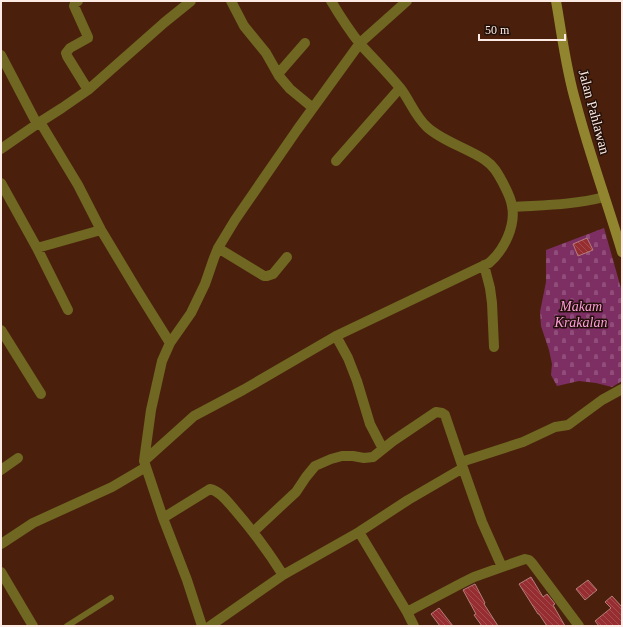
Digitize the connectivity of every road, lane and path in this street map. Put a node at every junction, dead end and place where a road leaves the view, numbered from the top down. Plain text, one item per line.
1 (78, 1) edge
2 (191, 1) edge
3 (231, 1) edge
4 (331, 1) edge
5 (407, 1) edge
6 (556, 1) edge
7 (305, 43) dead end
8 (360, 43) junction
9 (1, 55) edge
10 (278, 74) junction
11 (400, 88) junction
12 (88, 90) junction
13 (313, 108) junction
14 (39, 123) junction
15 (1, 149) edge
16 (336, 161) dead end
17 (1, 183) edge
18 (604, 197) junction
19 (513, 207) junction
20 (619, 227) edge
21 (101, 230) junction
22 (37, 248) junction
23 (218, 248) junction
24 (622, 252) edge
25 (287, 258) dead end
26 (484, 265) junction
27 (68, 310) dead end
28 (1, 330) edge
29 (336, 336) junction
30 (170, 343) junction
31 (494, 347) dead end
32 (622, 389) edge
33 (41, 394) dead end
34 (383, 449) junction
35 (18, 458) dead end
36 (145, 464) junction
37 (462, 465) junction
38 (1, 470) edge
39 (163, 518) junction
40 (253, 532) junction
41 (359, 532) junction
42 (1, 544) edge
43 (502, 567) junction
44 (1, 572) edge
45 (283, 575) junction
46 (111, 598) dead end
47 (408, 612) junction
48 (33, 626) edge
49 (67, 626) edge
50 (202, 626) edge
51 (210, 626) edge
52 (414, 626) edge
53 (579, 626) edge

1 - 12 street
2 - 12 street
3 - 10 street
4 - 8 street
5 - 8 street
6 - 18 main road, Jalan Pahlawan
7 - 10 street
8 - 11 street
8 - 13 street
9 - 14 street
10 - 13 street
11 - 16 street
11 - 19 street
12 - 14 street
13 - 23 street
14 - 15 street
14 - 21 street
17 - 22 street
18 - 19 street
18 - 20 main road, Jalan Pahlawan
19 - 26 street
20 - 24 main road, Jalan Pahlawan
21 - 22 street
21 - 30 street
22 - 27 street
23 - 25 street
23 - 30 street
26 - 29 street
26 - 31 street
28 - 33 street
29 - 34 street
29 - 36 street
30 - 36 street
32 - 37 street
34 - 37 street
34 - 40 street
35 - 38 street
36 - 39 street
36 - 42 street
37 - 41 street
37 - 43 street
39 - 40 street
39 - 50 street
40 - 45 street
41 - 45 street
41 - 47 street
43 - 47 street
43 - 53 street
44 - 48 street
45 - 51 street
46 - 49 lane
47 - 52 street

